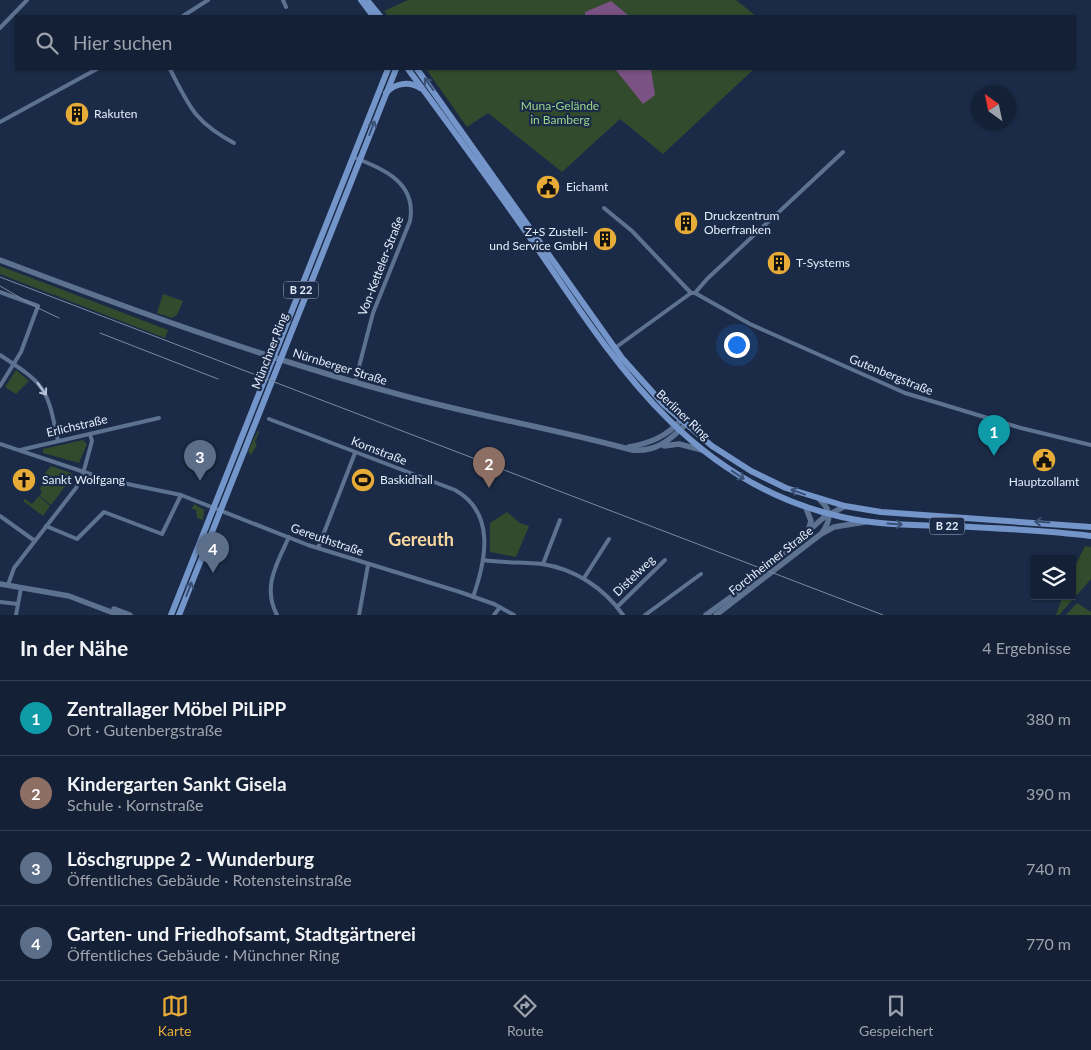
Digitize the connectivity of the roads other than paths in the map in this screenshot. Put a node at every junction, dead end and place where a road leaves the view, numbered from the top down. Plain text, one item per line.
1 (27, 0) edge
2 (208, 0) edge
3 (283, 0) edge
4 (361, 0) edge
5 (367, 0) edge
6 (286, 7) dead end
7 (185, 15) edge
8 (372, 15) edge
9 (379, 15) edge
10 (0, 28) edge
11 (95, 70) edge
12 (171, 70) edge
13 (386, 70) edge
14 (396, 70) edge
15 (409, 70) edge
16 (418, 70) edge
17 (424, 91) junction
18 (384, 96) junction
19 (0, 122) edge
20 (234, 143) dead end
21 (843, 152) dead end
22 (356, 158) junction
23 (604, 208) dead end
24 (0, 260) edge
25 (0, 292) edge
26 (693, 293) junction
27 (612, 351) junction
28 (0, 355) edge
29 (14, 364) junction
30 (355, 382) junction
31 (0, 386) edge
32 (159, 418) dead end
33 (269, 419) dead end
34 (683, 423) junction
35 (678, 428) junction
36 (90, 434) junction
37 (58, 441) junction
38 (0, 444) edge
39 (1091, 445) edge
40 (662, 446) junction
41 (625, 448) junction
42 (20, 450) junction
43 (705, 451) junction
44 (354, 453) junction
45 (83, 472) junction
46 (181, 495) junction
47 (820, 500) junction
48 (844, 506) junction
49 (217, 508) junction
50 (806, 508) junction
51 (829, 514) junction
52 (0, 516) edge
53 (560, 520) dead end
54 (869, 522) junction
55 (46, 526) junction
56 (1091, 527) edge
57 (807, 533) junction
58 (821, 534) junction
59 (1091, 536) edge
60 (289, 537) junction
61 (609, 539) dead end
62 (35, 541) junction
63 (318, 548) junction
64 (483, 560) junction
65 (665, 560) dead end
66 (368, 564) junction
67 (543, 564) junction
68 (701, 574) dead end
69 (584, 578) junction
70 (0, 584) edge
71 (8, 585) junction
72 (21, 587) junction
73 (474, 597) junction
74 (0, 602) edge
75 (18, 604) junction
76 (94, 604) junction
77 (500, 607) junction
78 (616, 607) junction
79 (16, 615) edge
80 (119, 615) edge
81 (130, 615) edge
82 (171, 615) edge
83 (179, 615) edge
84 (278, 615) edge
85 (359, 615) edge
86 (494, 615) edge
87 (514, 615) edge
88 (623, 615) edge
89 (645, 615) edge
90 (706, 615) edge
91 (716, 615) edge

1 - 10 street
2 - 7 street
3 - 6 street
4 - 8 main road
5 - 9 main road
11 - 19 street
12 - 20 street
13 - 22 main road, Münchner Ring / B 22
14 - 18 main road, Münchner Ring
15 - 17 main road, Berliner Ring
27 -> 16 main road, Berliner Ring / B 22
17 - 18 main road
17 - 27 main road, Berliner Ring / B 22
22 -> 18 main road, Münchner Ring / B 22
21 - 26 street
22 - 30 street, Von-Ketteler-Straße
22 - 49 main road, Münchner Ring / B 22
23 - 26 street, Gutenbergstraße
24 - 30 street, Nürnberger Straße
25 - 29 street
26 - 27 street
26 - 39 street, Gutenbergstraße
27 - 34 main road, Berliner Ring / B 22
27 - 35 main road, Berliner Ring / B 22
28 - 29 street
29 - 31 street
29 -> 37 street
30 - 41 street, Nürnberger Straße
32 - 36 street, Erlichstraße
33 - 44 street, Kornstraße
34 - 35 street
47 -> 34 main road, Berliner Ring / B 22
35 - 40 street
35 - 41 street, Nürnberger Straße
35 - 43 main road, Berliner Ring / B 22
36 - 37 street, Erlichstraße
36 - 45 street
37 - 42 street, Erlichstraße
38 - 42 street
40 - 41 street, Nürnberger Straße
40 - 43 street, Nürnberger Straße
42 - 45 street, Gereuthstraße
43 -> 50 main road, Berliner Ring / B 22
44 - 63 street
44 - 64 street, Kornstraße
45 - 46 street, Gereuthstraße
45 - 55 street
46 - 49 street, Gereuthstraße
46 - 55 street
47 - 48 main road, Berliner Ring / B 22
47 - 51 street
48 - 51 street, Forchheimer Straße
56 -> 48 main road, Berliner Ring / B 22
49 - 60 street, Gereuthstraße
49 - 82 main road, Münchner Ring / B 22
83 -> 49 main road, Münchner Ring / B 22
50 - 51 main road, Berliner Ring / B 22
50 - 57 street
51 - 54 main road, Berliner Ring / B 22
51 - 57 street, Forchheimer Straße
51 - 58 street
52 - 62 street
53 - 67 street
54 - 58 street, Forchheimer Straße
54 -> 59 main road, Berliner Ring / B 22
55 - 62 street
57 - 90 street, Forchheimer Straße
58 - 91 street, Forchheimer Straße
60 - 63 street, Gereuthstraße
60 - 84 street
61 - 69 street
62 - 71 street
63 - 66 street, Gereuthstraße
64 - 67 street, Distelweg
64 - 73 street, Kornstraße
65 - 78 street, Distelweg
66 - 73 street, Gereuthstraße
66 - 85 street
67 - 69 street, Distelweg
68 - 89 street
69 - 78 street, Distelweg
70 - 71 street
71 - 72 street
72 - 75 street
72 - 76 street
73 - 77 street, Gereuthstraße
74 - 75 street
75 - 79 street
76 - 80 street
76 - 81 street
77 - 86 street
77 - 87 street, Gereuthstraße
78 - 88 street, Distelweg

